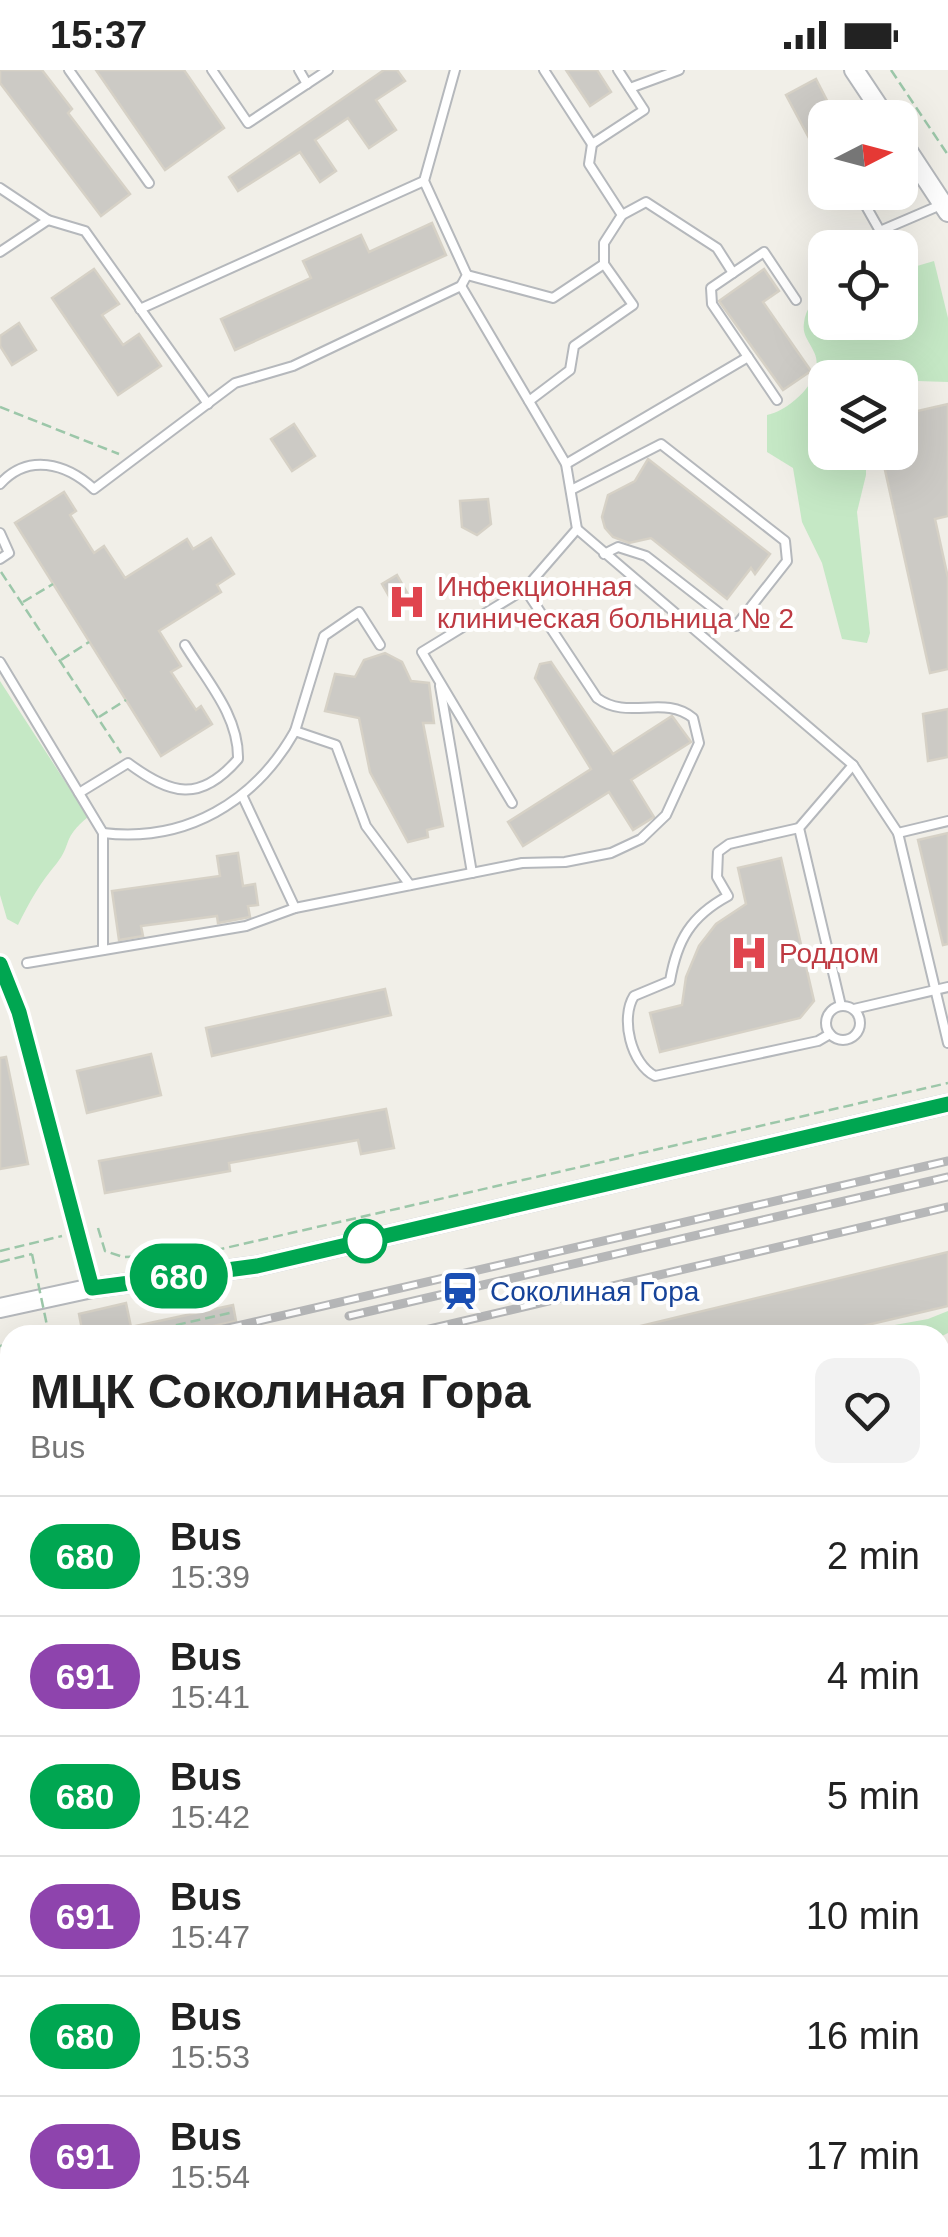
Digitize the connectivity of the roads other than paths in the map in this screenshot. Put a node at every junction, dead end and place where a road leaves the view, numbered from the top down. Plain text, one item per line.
1 (69, 70) edge
2 (212, 70) edge
3 (298, 70) edge
4 (328, 70) edge
5 (455, 70) edge
6 (544, 70) edge
7 (618, 70) edge
8 (680, 70) edge
9 (854, 70) edge
10 (308, 84) junction
11 (630, 88) junction
12 (874, 100) edge
13 (592, 144) junction
14 (918, 166) edge
15 (424, 181) junction
16 (148, 183) dead end
17 (0, 188) edge
18 (946, 208) edge
19 (868, 210) edge
20 (622, 216) junction
21 (48, 220) junction
22 (0, 252) edge
23 (604, 264) junction
24 (734, 273) junction
25 (467, 275) junction
26 (461, 286) junction
27 (796, 300) dead end
28 (140, 309) junction
29 (748, 357) junction
30 (777, 400) dead end
31 (529, 401) junction
32 (208, 404) junction
33 (566, 464) junction
34 (0, 484) edge
35 (573, 490) junction
36 (578, 529) junction
37 (0, 534) edge
38 (604, 554) junction
39 (0, 559) edge
40 (525, 589) junction
41 (185, 645) dead end
42 (380, 645) dead end
43 (0, 662) edge
44 (440, 682) junction
45 (295, 731) junction
46 (853, 766) junction
47 (79, 793) junction
48 (242, 795) junction
49 (512, 803) dead end
50 (948, 821) edge
51 (799, 828) junction
52 (104, 833) junction
53 (898, 833) junction
54 (472, 873) junction
55 (410, 885) junction
56 (294, 908) junction
57 (103, 950) junction
58 (27, 963) dead end
59 (1, 966) edge
60 (948, 987) edge
61 (935, 990) junction
62 (0, 991) edge
63 (841, 1006) junction
64 (854, 1009) junction
65 (830, 1034) junction
66 (948, 1043) edge
67 (948, 1104) edge
68 (92, 1288) junction
69 (0, 1308) edge

1 - 16 lane
2 - 10 lane
3 - 10 lane
4 - 10 lane
5 - 15 lane
6 - 13 lane
7 - 11 lane
8 - 11 lane
9 - 12 street
11 - 13 lane
13 - 20 lane
14 - 18 street
15 - 25 lane
15 - 28 lane
17 - 21 lane
18 - 19 lane
20 - 23 lane
20 - 24 lane
21 - 22 lane
21 - 28 lane
23 - 25 lane
23 - 31 lane
24 - 27 lane
24 - 29 lane
25 - 26 lane
26 - 31 lane
26 - 32 lane
28 - 32 lane
29 - 30 lane
29 - 33 lane
31 - 33 lane
32 - 34 lane
33 - 35 lane
35 - 36 lane
35 - 38 lane
36 - 38 lane
36 - 40 lane
37 - 39 lane
38 - 46 lane
40 - 44 lane
40 - 54 lane
41 - 47 lane
42 - 45 lane
43 - 47 lane
44 - 49 lane
44 - 54 lane
45 - 48 lane
45 - 55 lane
46 - 51 lane
46 - 53 lane
47 - 52 lane
48 - 52 lane
48 - 56 lane
50 - 53 lane
51 - 63 lane
51 - 65 lane
52 - 57 lane
53 - 61 lane
54 - 55 lane
55 - 56 lane
56 - 57 lane
57 - 58 lane
59 - 62 lane
59 - 68 street
60 - 61 lane
61 - 64 lane
61 - 66 lane
63 - 64 lane
63 - 65 lane
64 - 65 lane
67 - 68 street
68 - 69 street

